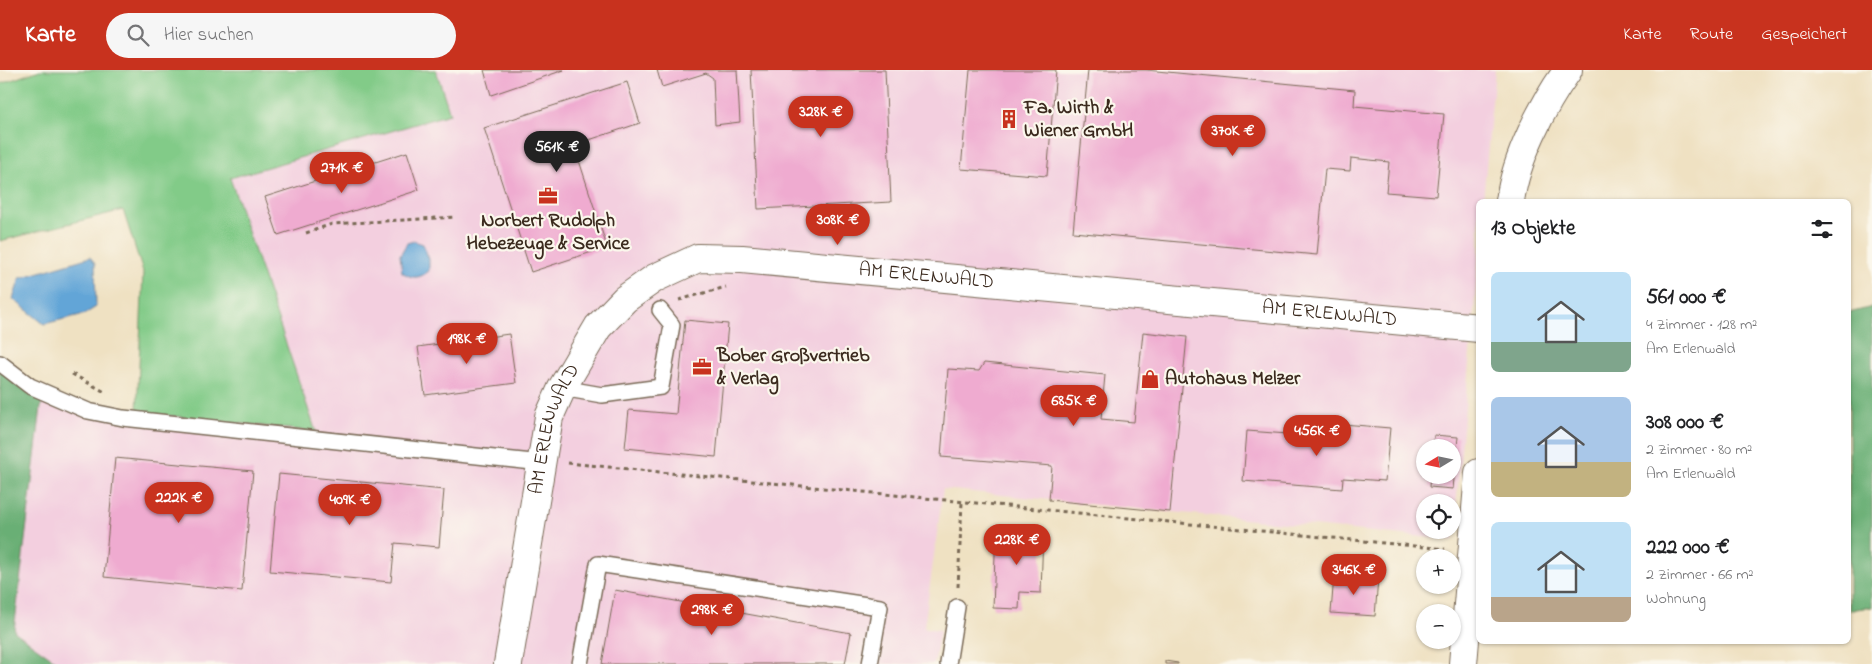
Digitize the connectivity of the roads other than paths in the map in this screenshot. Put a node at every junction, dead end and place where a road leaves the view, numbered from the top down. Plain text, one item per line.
1 (1568, 70) edge
2 (1510, 199) edge
3 (660, 310) road end
4 (1476, 328) edge
5 (0, 362) edge
6 (562, 388) junction
7 (554, 464) junction
8 (1476, 506) edge
9 (957, 607) road end
10 (508, 664) edge
11 (580, 664) edge
12 (870, 664) edge
13 (948, 664) edge
14 (1462, 664) edge

1 - 2 street
3 - 6 lane
4 - 6 street, AM ERLENWALD
5 - 7 lane
6 - 7 street, AM ERLENWALD
7 - 10 street, AM ERLENWALD
8 - 14 street
9 - 13 lane
11 - 12 lane

